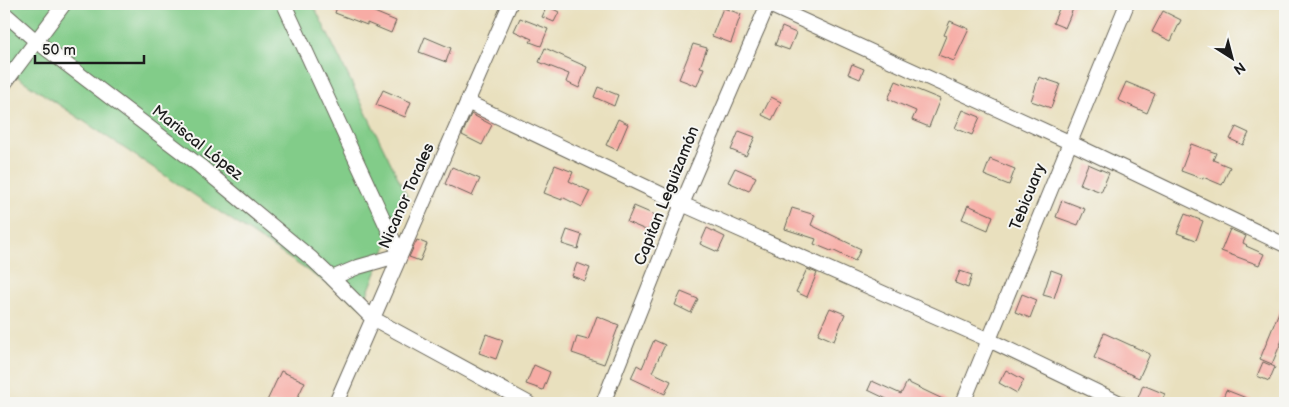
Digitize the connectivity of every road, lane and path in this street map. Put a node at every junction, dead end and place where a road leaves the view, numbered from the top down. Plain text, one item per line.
1 (64, 4) edge
2 (284, 4) edge
3 (510, 4) edge
4 (767, 4) edge
5 (1127, 4) edge
6 (4, 13) edge
7 (36, 42) junction
8 (4, 84) edge
9 (468, 102) junction
10 (1069, 142) junction
11 (682, 204) junction
12 (1285, 245) edge
13 (400, 255) junction
14 (332, 278) junction
15 (372, 318) junction
16 (989, 340) junction
17 (336, 403) edge
18 (528, 403) edge
19 (603, 403) edge
20 (963, 403) edge
21 (1120, 403) edge

1 - 7 street
2 - 13 street
3 - 9 street, Nicanor Torales
4 - 10 street
4 - 11 street, Capitan Leguizamón
5 - 10 street, Tebicuary
6 - 7 street, Mariscal López
7 - 8 street
7 - 14 street, Mariscal López
9 - 11 street
9 - 13 street, Nicanor Torales
10 - 12 street
10 - 16 street, Tebicuary
11 - 16 street
11 - 19 street, Capitan Leguizamón
13 - 14 street
13 - 15 street, Nicanor Torales
14 - 15 street, Mariscal López
15 - 17 street, Nicanor Torales
15 - 18 street, Mariscal López
16 - 20 street, Tebicuary
16 - 21 street

